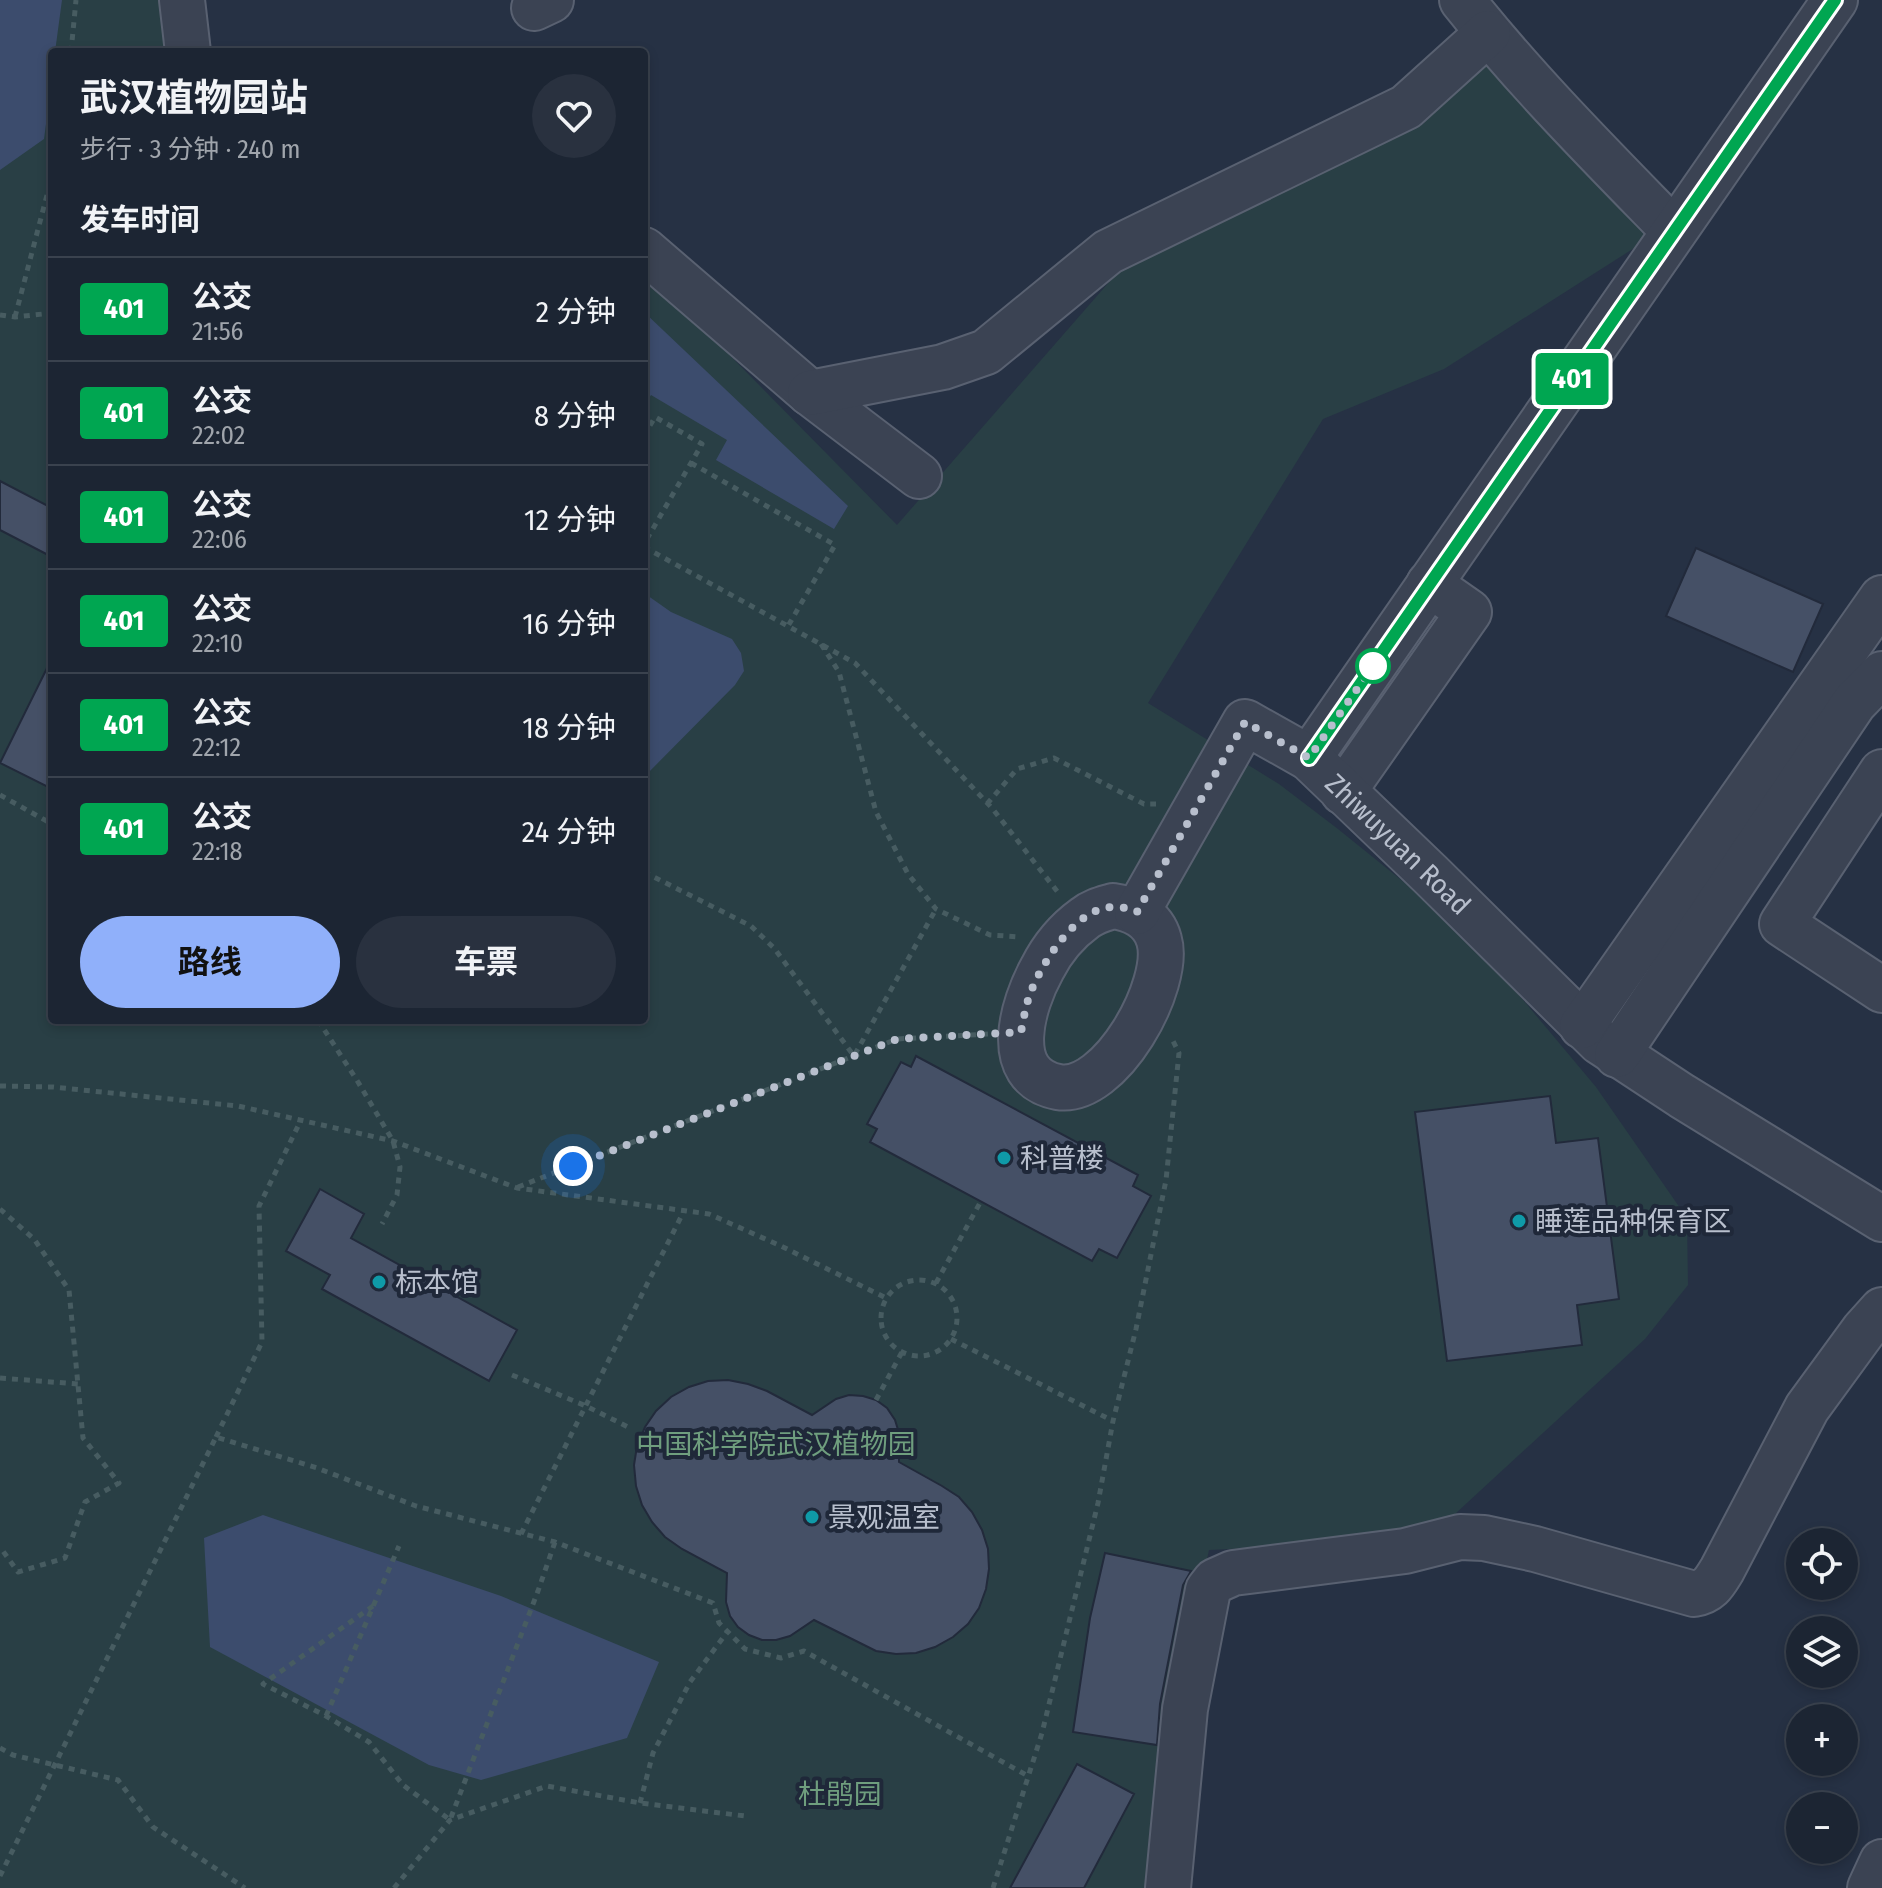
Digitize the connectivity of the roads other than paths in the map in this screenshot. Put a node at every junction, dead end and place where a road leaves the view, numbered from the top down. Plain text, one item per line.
1 (182, 0) edge
2 (1835, 0) edge
3 (1475, 16) edge
4 (188, 48) edge
5 (1674, 231) junction
6 (648, 253) edge
7 (810, 393) junction
8 (919, 476) dead end
9 (1429, 584) junction
10 (1882, 598) edge
11 (1882, 674) edge
12 (1309, 758) junction
13 (1882, 772) edge
14 (1343, 792) junction
15 (1137, 912) junction
16 (1882, 990) edge
17 (1582, 1026) junction
18 (1617, 1055) junction
19 (1882, 1219) edge
20 (1882, 1310) edge
21 (1882, 1862) edge
22 (1168, 1888) edge
23 (1870, 1888) edge

1 - 4 street
2 - 5 street, Zhiwuyuan Road
3 - 5 street
3 - 7 street
5 - 9 street, Zhiwuyuan Road
6 - 7 street
7 - 8 street
9 - 12 street, Zhiwuyuan Road
9 - 14 street
10 - 17 street
11 - 18 street
12 - 14 street, Zhiwuyuan Road
12 - 15 street
13 - 16 street
14 - 17 street, Zhiwuyuan Road
15 - 15 street
17 - 18 street, Zhiwuyuan Road
18 - 19 street, Zhiwuyuan Road
20 - 22 street
21 - 23 street

